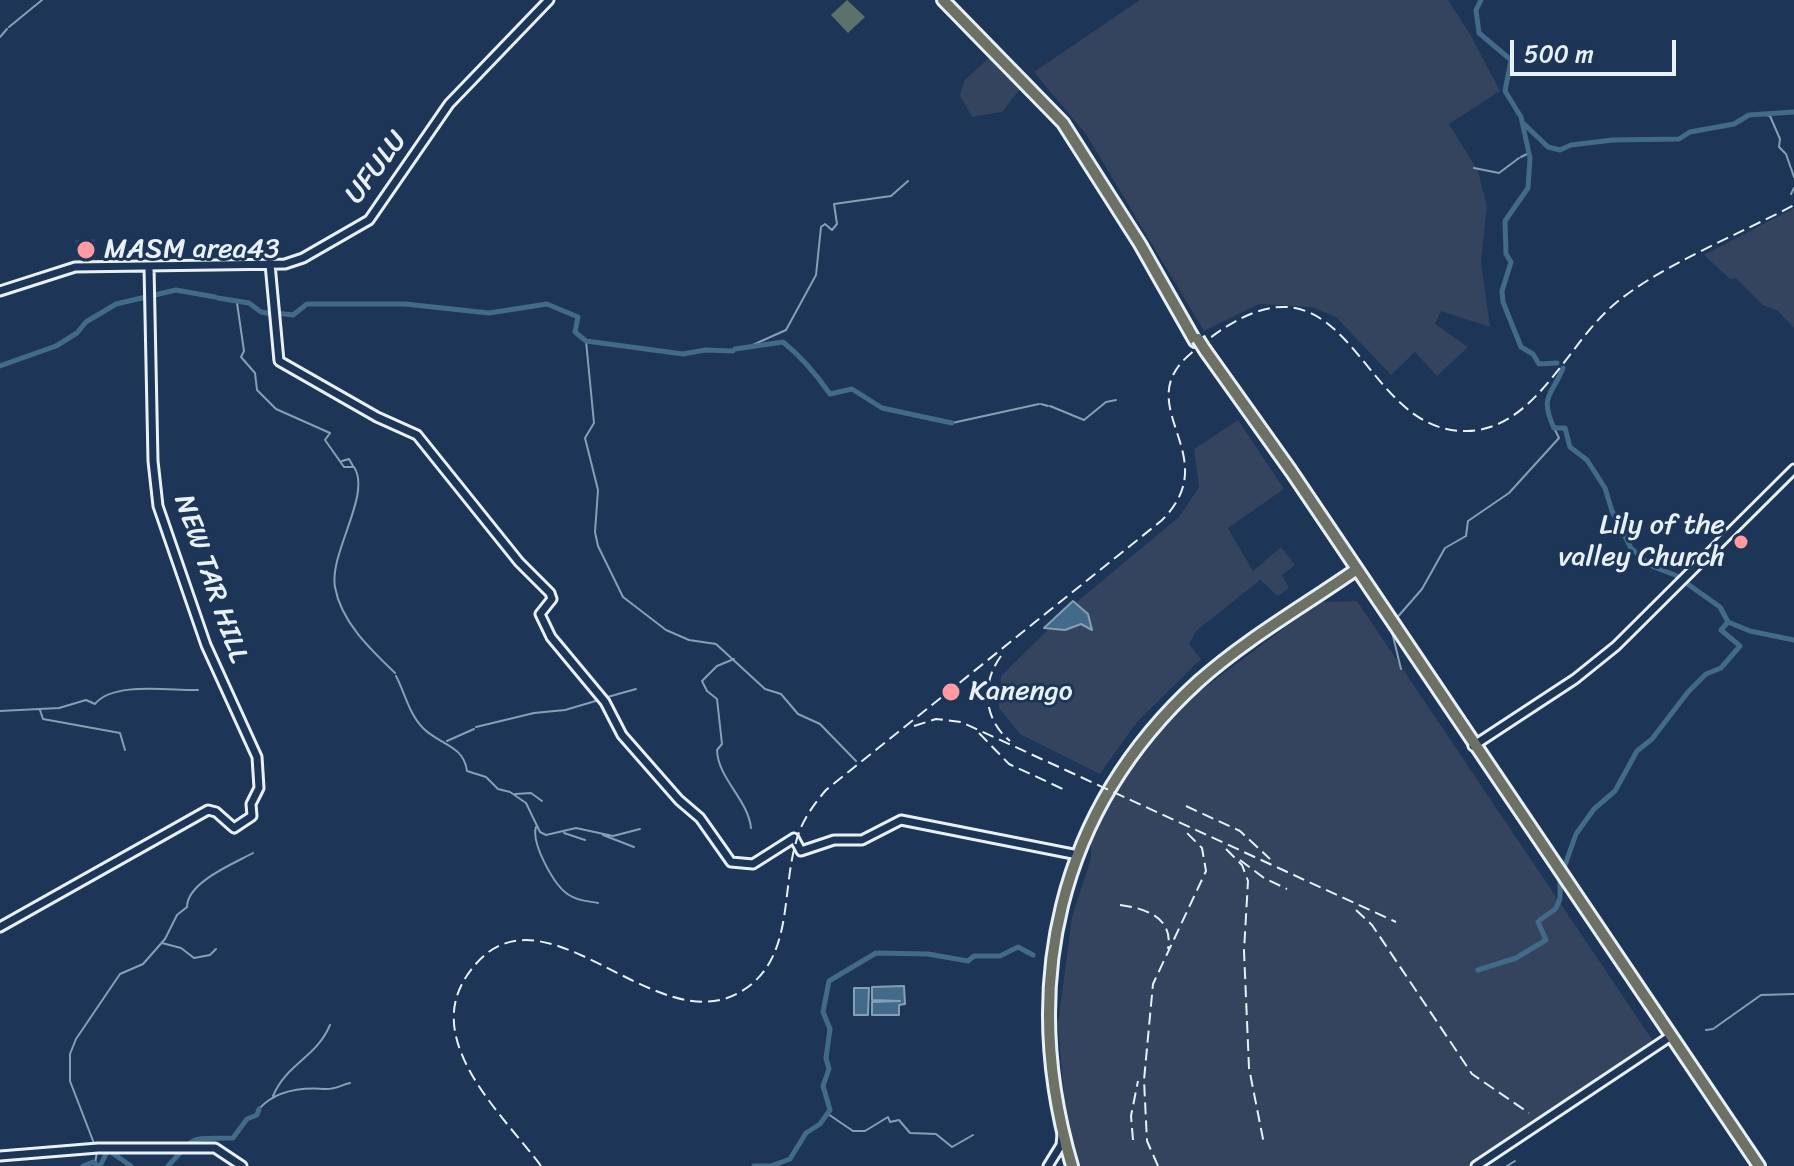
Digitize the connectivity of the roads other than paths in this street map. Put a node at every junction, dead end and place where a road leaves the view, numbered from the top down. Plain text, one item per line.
1 (549, 0) edge
2 (945, 0) edge
3 (270, 264) junction
4 (149, 267) junction
5 (0, 291) edge
6 (1794, 469) edge
7 (1355, 571) junction
8 (1474, 745) junction
9 (1078, 855) junction
10 (0, 927) edge
11 (1671, 1036) junction
12 (1062, 1134) junction
13 (1, 1159) edge
14 (242, 1166) edge
15 (1048, 1166) edge
16 (1072, 1166) edge
17 (1476, 1166) edge
18 (1759, 1166) edge

1 - 3 street, UFULU
2 - 7 highway, bridge
3 - 4 street, UFULU
3 - 9 street
4 - 5 street, UFULU
4 - 10 street, NEW TAR HILL
6 - 8 street
7 - 8 highway
7 - 9 highway
8 - 11 highway
9 - 12 highway
11 - 17 street
11 - 18 highway
12 - 15 street
12 - 16 highway
13 - 14 street

